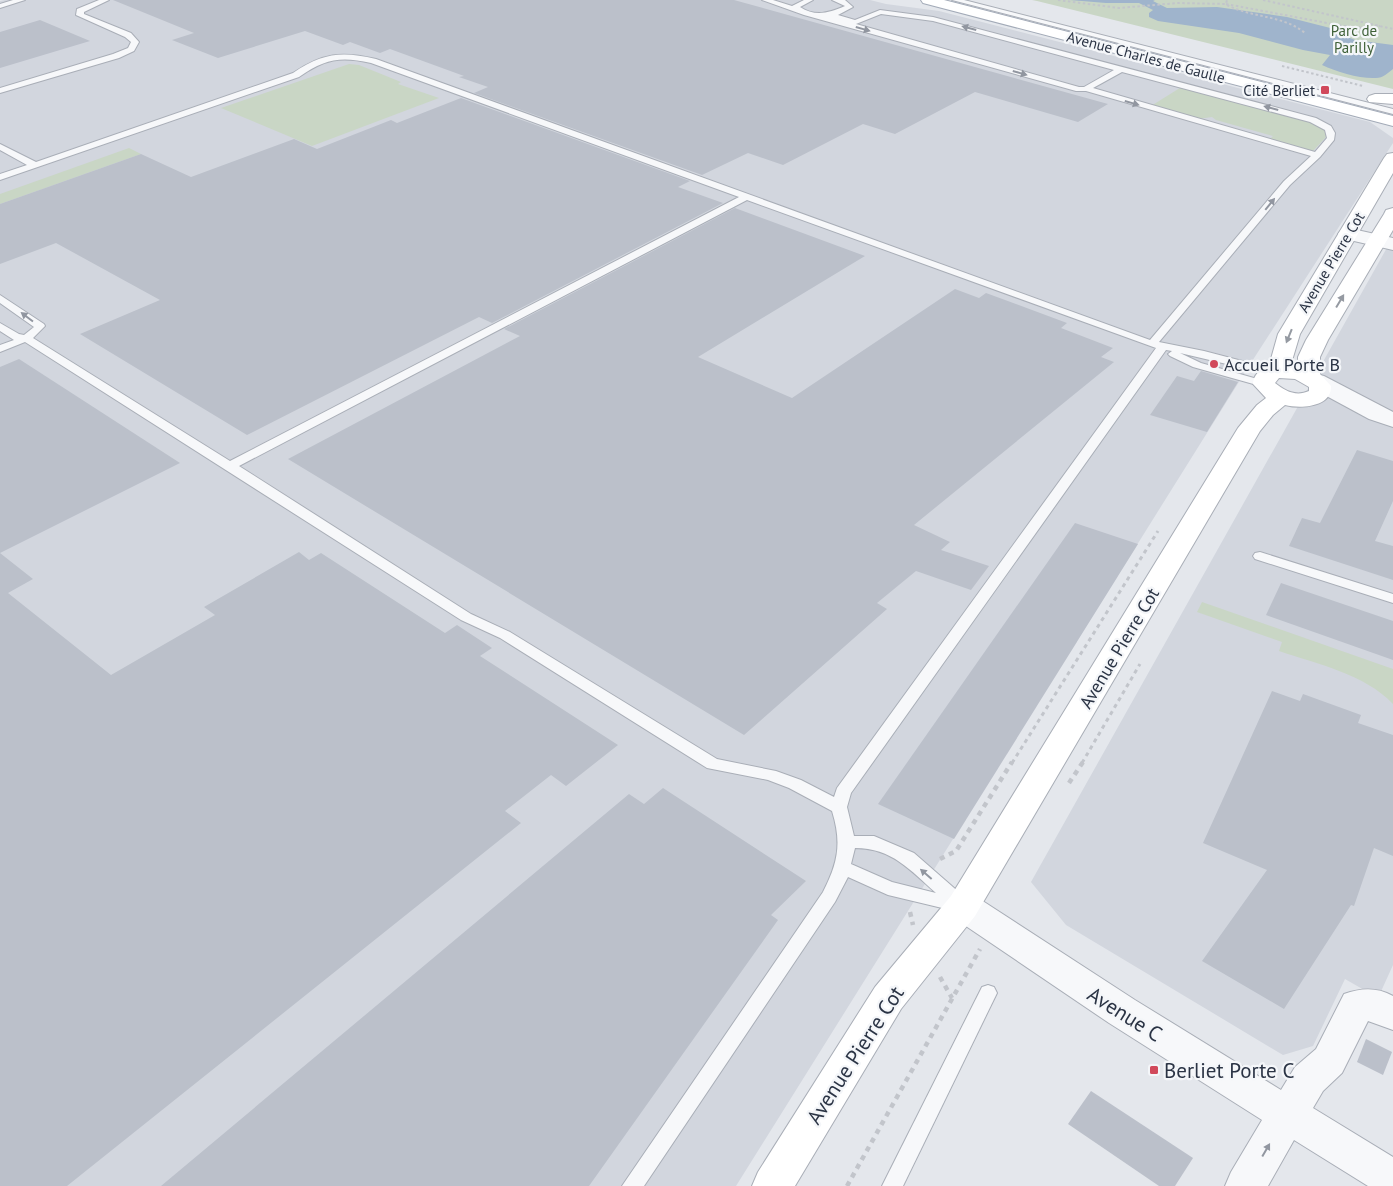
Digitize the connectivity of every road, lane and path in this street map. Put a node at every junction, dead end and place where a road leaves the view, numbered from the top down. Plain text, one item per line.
1 (21, 0) edge
2 (105, 0) edge
3 (766, 0) edge
4 (809, 0) edge
5 (836, 0) edge
6 (928, 0) edge
7 (956, 0) edge
8 (988, 0) edge
9 (1058, 0) edge
10 (1227, 0) edge
11 (1263, 0) edge
12 (847, 1) edge
13 (1226, 4) junction
14 (0, 6) edge
15 (797, 10) junction
16 (816, 15) junction
17 (830, 15) junction
18 (1380, 26) junction
19 (1393, 29) edge
20 (1305, 33) dead end
21 (1121, 69) junction
22 (1086, 89) junction
23 (0, 92) edge
24 (1375, 98) junction
25 (1393, 99) edge
26 (1393, 103) edge
27 (1393, 112) edge
28 (1393, 121) edge
29 (0, 147) edge
30 (1317, 154) junction
31 (1393, 158) edge
32 (35, 165) junction
33 (0, 177) edge
34 (746, 197) junction
35 (1393, 214) edge
36 (1348, 234) junction
37 (1385, 242) edge
38 (0, 298) edge
39 (0, 326) edge
40 (26, 338) junction
41 (1157, 346) junction
42 (0, 348) edge
43 (1290, 383) junction
44 (1385, 417) edge
45 (230, 466) junction
46 (1163, 524) dead end
47 (1260, 556) dead end
48 (1393, 599) edge
49 (839, 807) junction
50 (846, 842) junction
51 (956, 851) dead end
52 (842, 869) junction
53 (963, 906) junction
54 (988, 992) dead end
55 (1393, 1014) edge
56 (1286, 1114) junction
57 (1393, 1179) edge
58 (632, 1186) edge
59 (772, 1186) edge
60 (847, 1186) edge
61 (892, 1186) edge
62 (1245, 1186) edge

1 - 14 lane
2 - 23 lane
3 - 15 lane
4 - 15 lane
5 - 12 lane
6 - 28 street, Avenue Charles de Gaulle
7 - 27 lane
8 - 24 street, Avenue Charles de Gaulle
9 - 13 path
10 - 13 path
11 - 18 path
12 - 17 lane
13 - 18 path
13 - 20 path
15 - 16 lane
16 - 17 lane
16 -> 22 lane
21 -> 17 lane
18 - 19 path
21 - 22 lane
30 -> 21 lane
22 -> 30 lane
24 - 25 street
24 - 26 street, Avenue Charles de Gaulle
29 - 32 lane
41 -> 30 lane
31 - 36 street, Avenue Pierre Cot
32 - 33 lane
32 - 34 lane
34 - 41 lane
34 - 45 lane
35 - 37 street, Avenue Pierre Cot
36 - 37 street
36 -> 43 street, Avenue Pierre Cot
43 -> 37 street, Avenue Pierre Cot
40 -> 38 lane
39 - 40 lane
40 - 42 lane
40 - 45 lane
41 - 43 lane
41 - 49 lane
43 - 44 street
43 - 53 street, Avenue Pierre Cot
45 - 49 lane
46 - 51 path
47 - 48 lane
49 - 50 lane
50 - 52 lane
53 -> 50 lane
52 - 53 lane
52 - 58 lane
53 - 56 street, Avenue C
53 - 59 street, Avenue Pierre Cot
53 - 60 path
54 - 61 lane
55 - 56 street
56 - 57 street, Avenue C
62 -> 56 street

